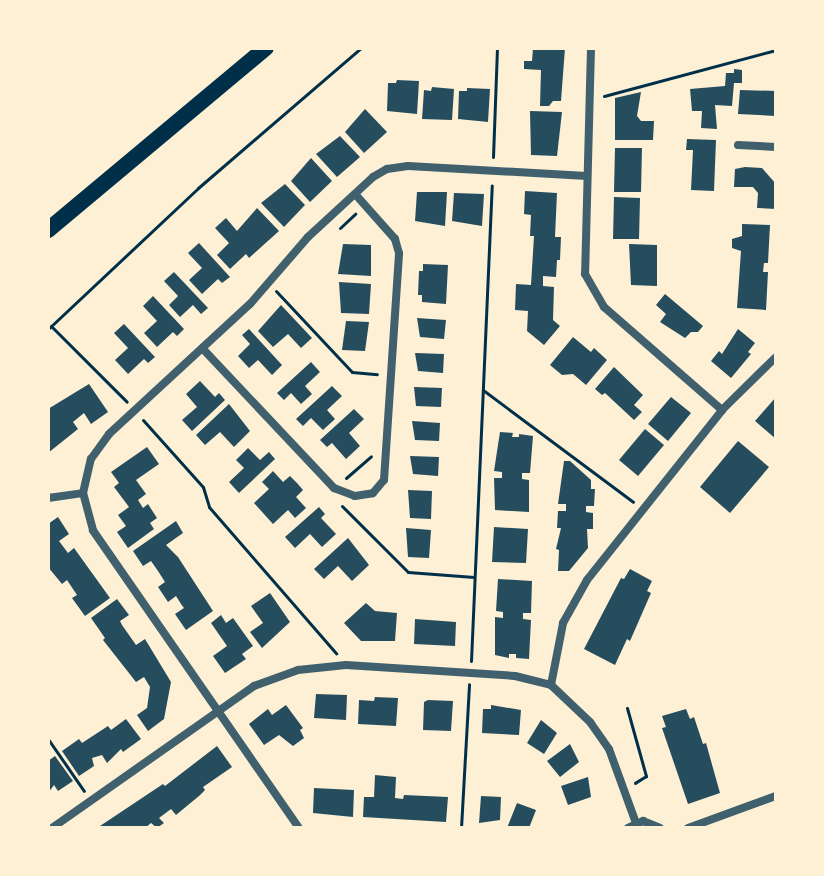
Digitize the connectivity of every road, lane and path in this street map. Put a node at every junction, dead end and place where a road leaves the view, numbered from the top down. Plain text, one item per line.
1 (266, 48) edge
2 (361, 48) edge
3 (497, 48) edge
4 (591, 48) edge
5 (776, 50) edge
6 (589, 100) junction
7 (738, 145) dead end
8 (776, 147) edge
9 (492, 170) junction
10 (587, 176) junction
11 (356, 195) junction
12 (48, 230) edge
13 (268, 283) junction
14 (50, 327) edge
15 (203, 349) junction
16 (776, 357) edge
17 (391, 375) junction
18 (483, 390) junction
19 (722, 410) junction
20 (135, 411) junction
21 (386, 443) junction
22 (334, 488) junction
23 (83, 493) junction
24 (48, 498) edge
25 (643, 509) junction
26 (474, 577) junction
27 (346, 665) junction
28 (470, 672) junction
29 (551, 685) junction
30 (627, 708) dead end
31 (216, 713) junction
32 (48, 739) edge
33 (627, 796) junction
34 (776, 796) edge
35 (91, 800) junction
36 (632, 825) edge
37 (52, 828) edge
38 (299, 828) edge
39 (461, 828) edge
40 (660, 828) edge
41 (688, 828) edge

1 - 12 highway
2 - 14 path
3 - 9 path
4 - 6 street
5 - 6 path
6 - 10 street
7 - 8 street
9 - 10 street
9 - 11 street
9 - 18 path
10 - 19 street
11 - 13 street
11 - 17 street
13 - 15 street
13 - 17 path
14 - 20 path
15 - 20 street
15 - 22 street
16 - 19 street
17 - 21 street
18 - 25 path
18 - 26 path
19 - 25 street
20 - 23 street
20 - 27 path
21 - 22 path
21 - 22 street
22 - 26 path
23 - 24 street
23 - 31 street
25 - 29 street
26 - 28 path
27 - 28 street
27 - 31 street
28 - 29 street
28 - 39 path
29 - 33 street
30 - 33 path
31 - 35 street
31 - 38 street
32 - 35 path
33 - 36 street
34 - 41 street
35 - 37 street
36 - 40 street

